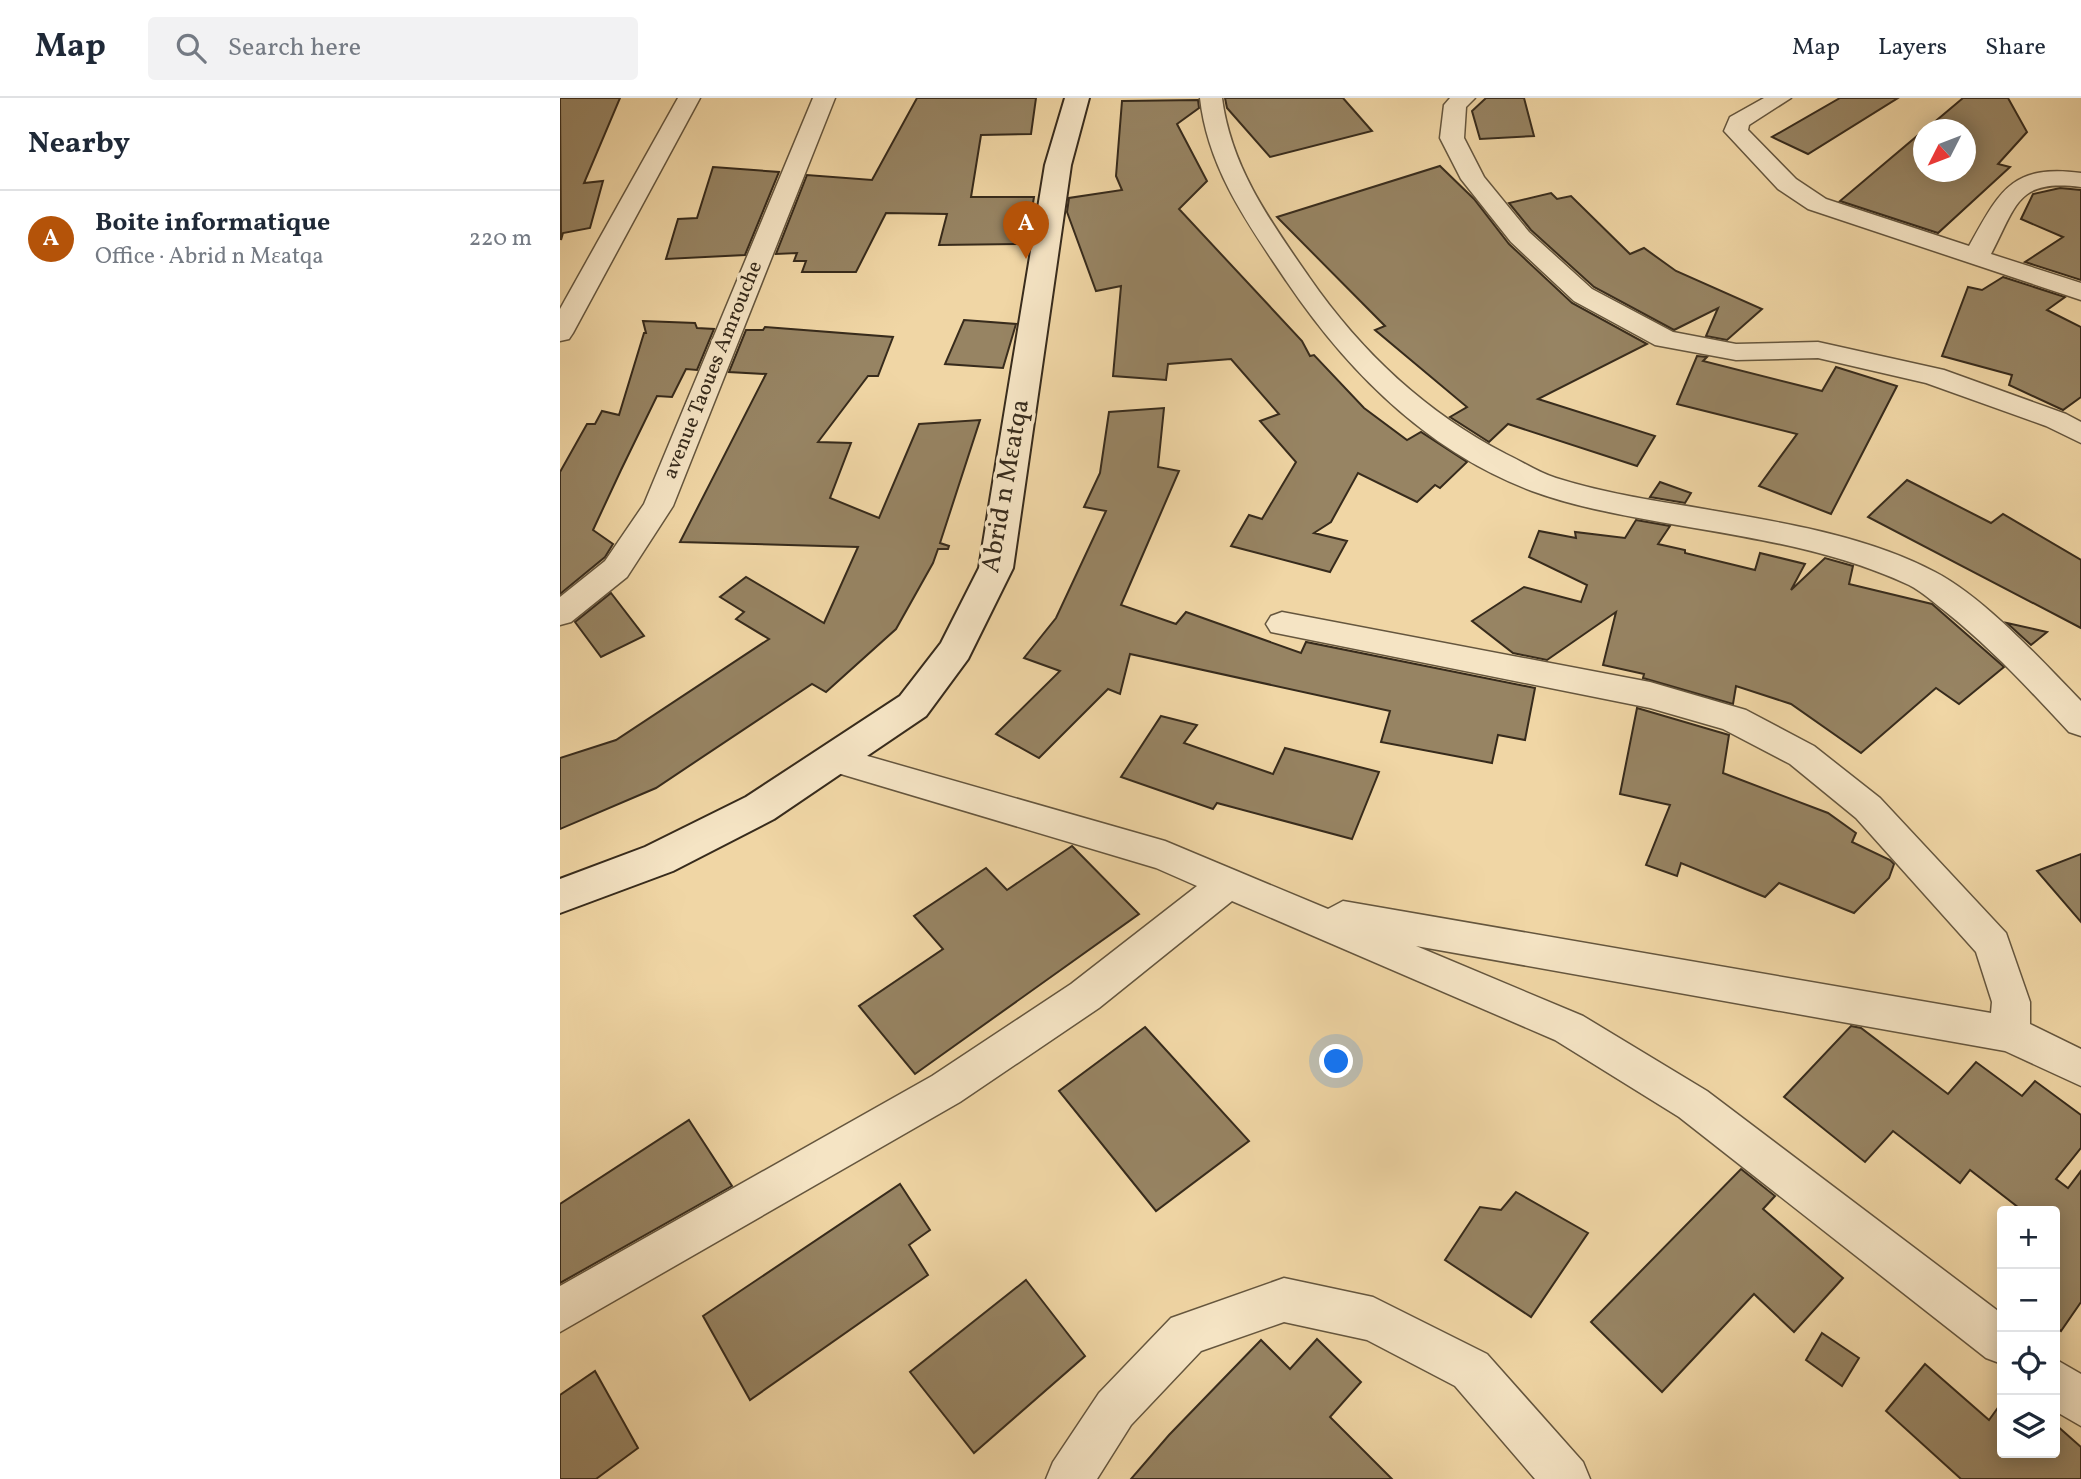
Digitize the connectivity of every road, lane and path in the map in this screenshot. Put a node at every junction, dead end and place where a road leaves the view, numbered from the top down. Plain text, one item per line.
1 (689, 98) edge
2 (824, 98) edge
3 (1211, 98) edge
4 (1464, 98) edge
5 (1780, 98) edge
6 (1076, 99) edge
7 (2081, 180) edge
8 (1977, 256) junction
9 (2081, 292) edge
10 (560, 333) edge
11 (2081, 434) edge
12 (560, 614) edge
13 (1282, 624) dead end
14 (2081, 723) edge
15 (836, 760) junction
16 (1228, 883) junction
17 (560, 896) edge
18 (1284, 907) junction
19 (2010, 1034) junction
20 (2081, 1068) edge
21 (560, 1310) edge
22 (1997, 1338) edge
23 (2060, 1386) edge
24 (2081, 1403) edge
25 (1070, 1479) edge
26 (1566, 1479) edge

1 - 10 street
2 - 12 street, avenue Taoues Amrouche
3 - 14 street
4 - 11 street
5 - 8 street
6 - 15 main road, Abrid n Mɛatqa
7 - 8 street
8 - 9 street
13 - 19 street
15 - 16 street
15 - 17 main road, Abrid n Mɛatqa
16 - 18 street
16 - 21 street
18 - 19 street
18 - 22 street
19 - 20 street
23 - 24 street
25 - 26 street

